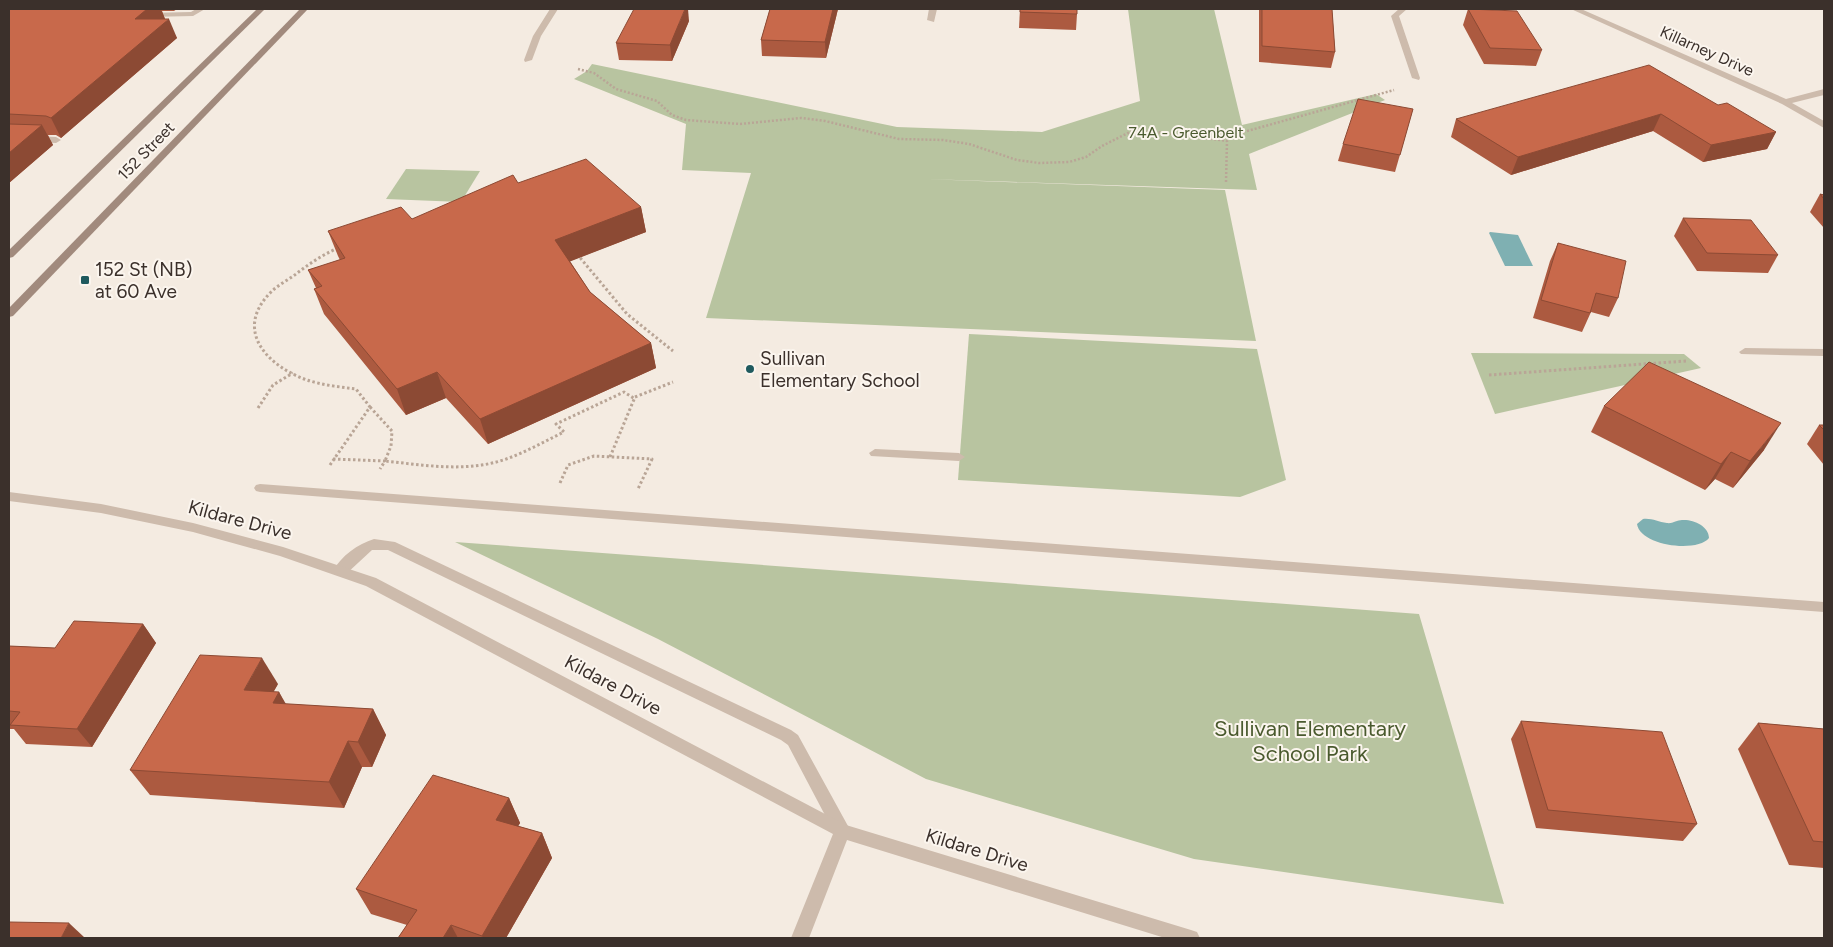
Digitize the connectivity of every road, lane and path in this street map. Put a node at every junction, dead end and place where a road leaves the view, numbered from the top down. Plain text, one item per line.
1 (202, 9) edge
2 (261, 9) edge
3 (304, 9) edge
4 (554, 9) edge
5 (933, 9) edge
6 (1403, 9) edge
7 (1575, 9) edge
8 (142, 14) edge
9 (931, 20) dead end
10 (528, 60) dead end
11 (578, 69) dead end
12 (1416, 78) dead end
13 (1394, 90) dead end
14 (1824, 92) edge
15 (1785, 102) junction
16 (1824, 124) edge
17 (9, 138) edge
18 (56, 140) dead end
19 (1227, 141) junction
20 (1226, 182) dead end
21 (342, 246) edge
22 (572, 248) edge
23 (9, 255) edge
24 (9, 314) edge
25 (672, 352) dead end
26 (1745, 352) dead end
27 (1824, 353) edge
28 (1686, 361) dead end
29 (293, 373) junction
30 (1489, 375) dead end
31 (673, 382) dead end
32 (634, 399) junction
33 (370, 407) junction
34 (258, 408) dead end
35 (875, 453) dead end
36 (610, 457) junction
37 (960, 457) dead end
38 (333, 459) junction
39 (385, 461) junction
40 (328, 467) dead end
41 (377, 474) dead end
42 (260, 488) dead end
43 (558, 488) dead end
44 (635, 495) dead end
45 (9, 496) edge
46 (340, 571) junction
47 (1824, 607) edge
48 (842, 830) junction
49 (800, 938) edge
50 (1191, 938) edge

1 - 8 street
2 - 23 main road, 152 Street
3 - 24 main road, 152 Street
4 - 10 street
5 - 9 street
6 - 12 street
7 - 15 street, Killarney Drive
11 - 19 path
13 - 19 path
14 - 15 street
15 - 16 street, Killarney Drive
17 - 18 street
19 - 20 path
21 - 29 path
22 - 25 path
26 - 27 street
28 - 30 path
29 - 33 path
29 - 34 path
31 - 32 path
32 - 36 path
32 - 39 path
33 - 38 path
33 - 39 path
35 - 37 street
36 - 43 path
36 - 44 path
38 - 39 path
38 - 40 path
39 - 41 path
42 - 47 street
45 - 46 street, Kildare Drive
46 - 48 street, Kildare Drive
46 - 48 street
48 - 49 street
48 - 50 street, Kildare Drive

